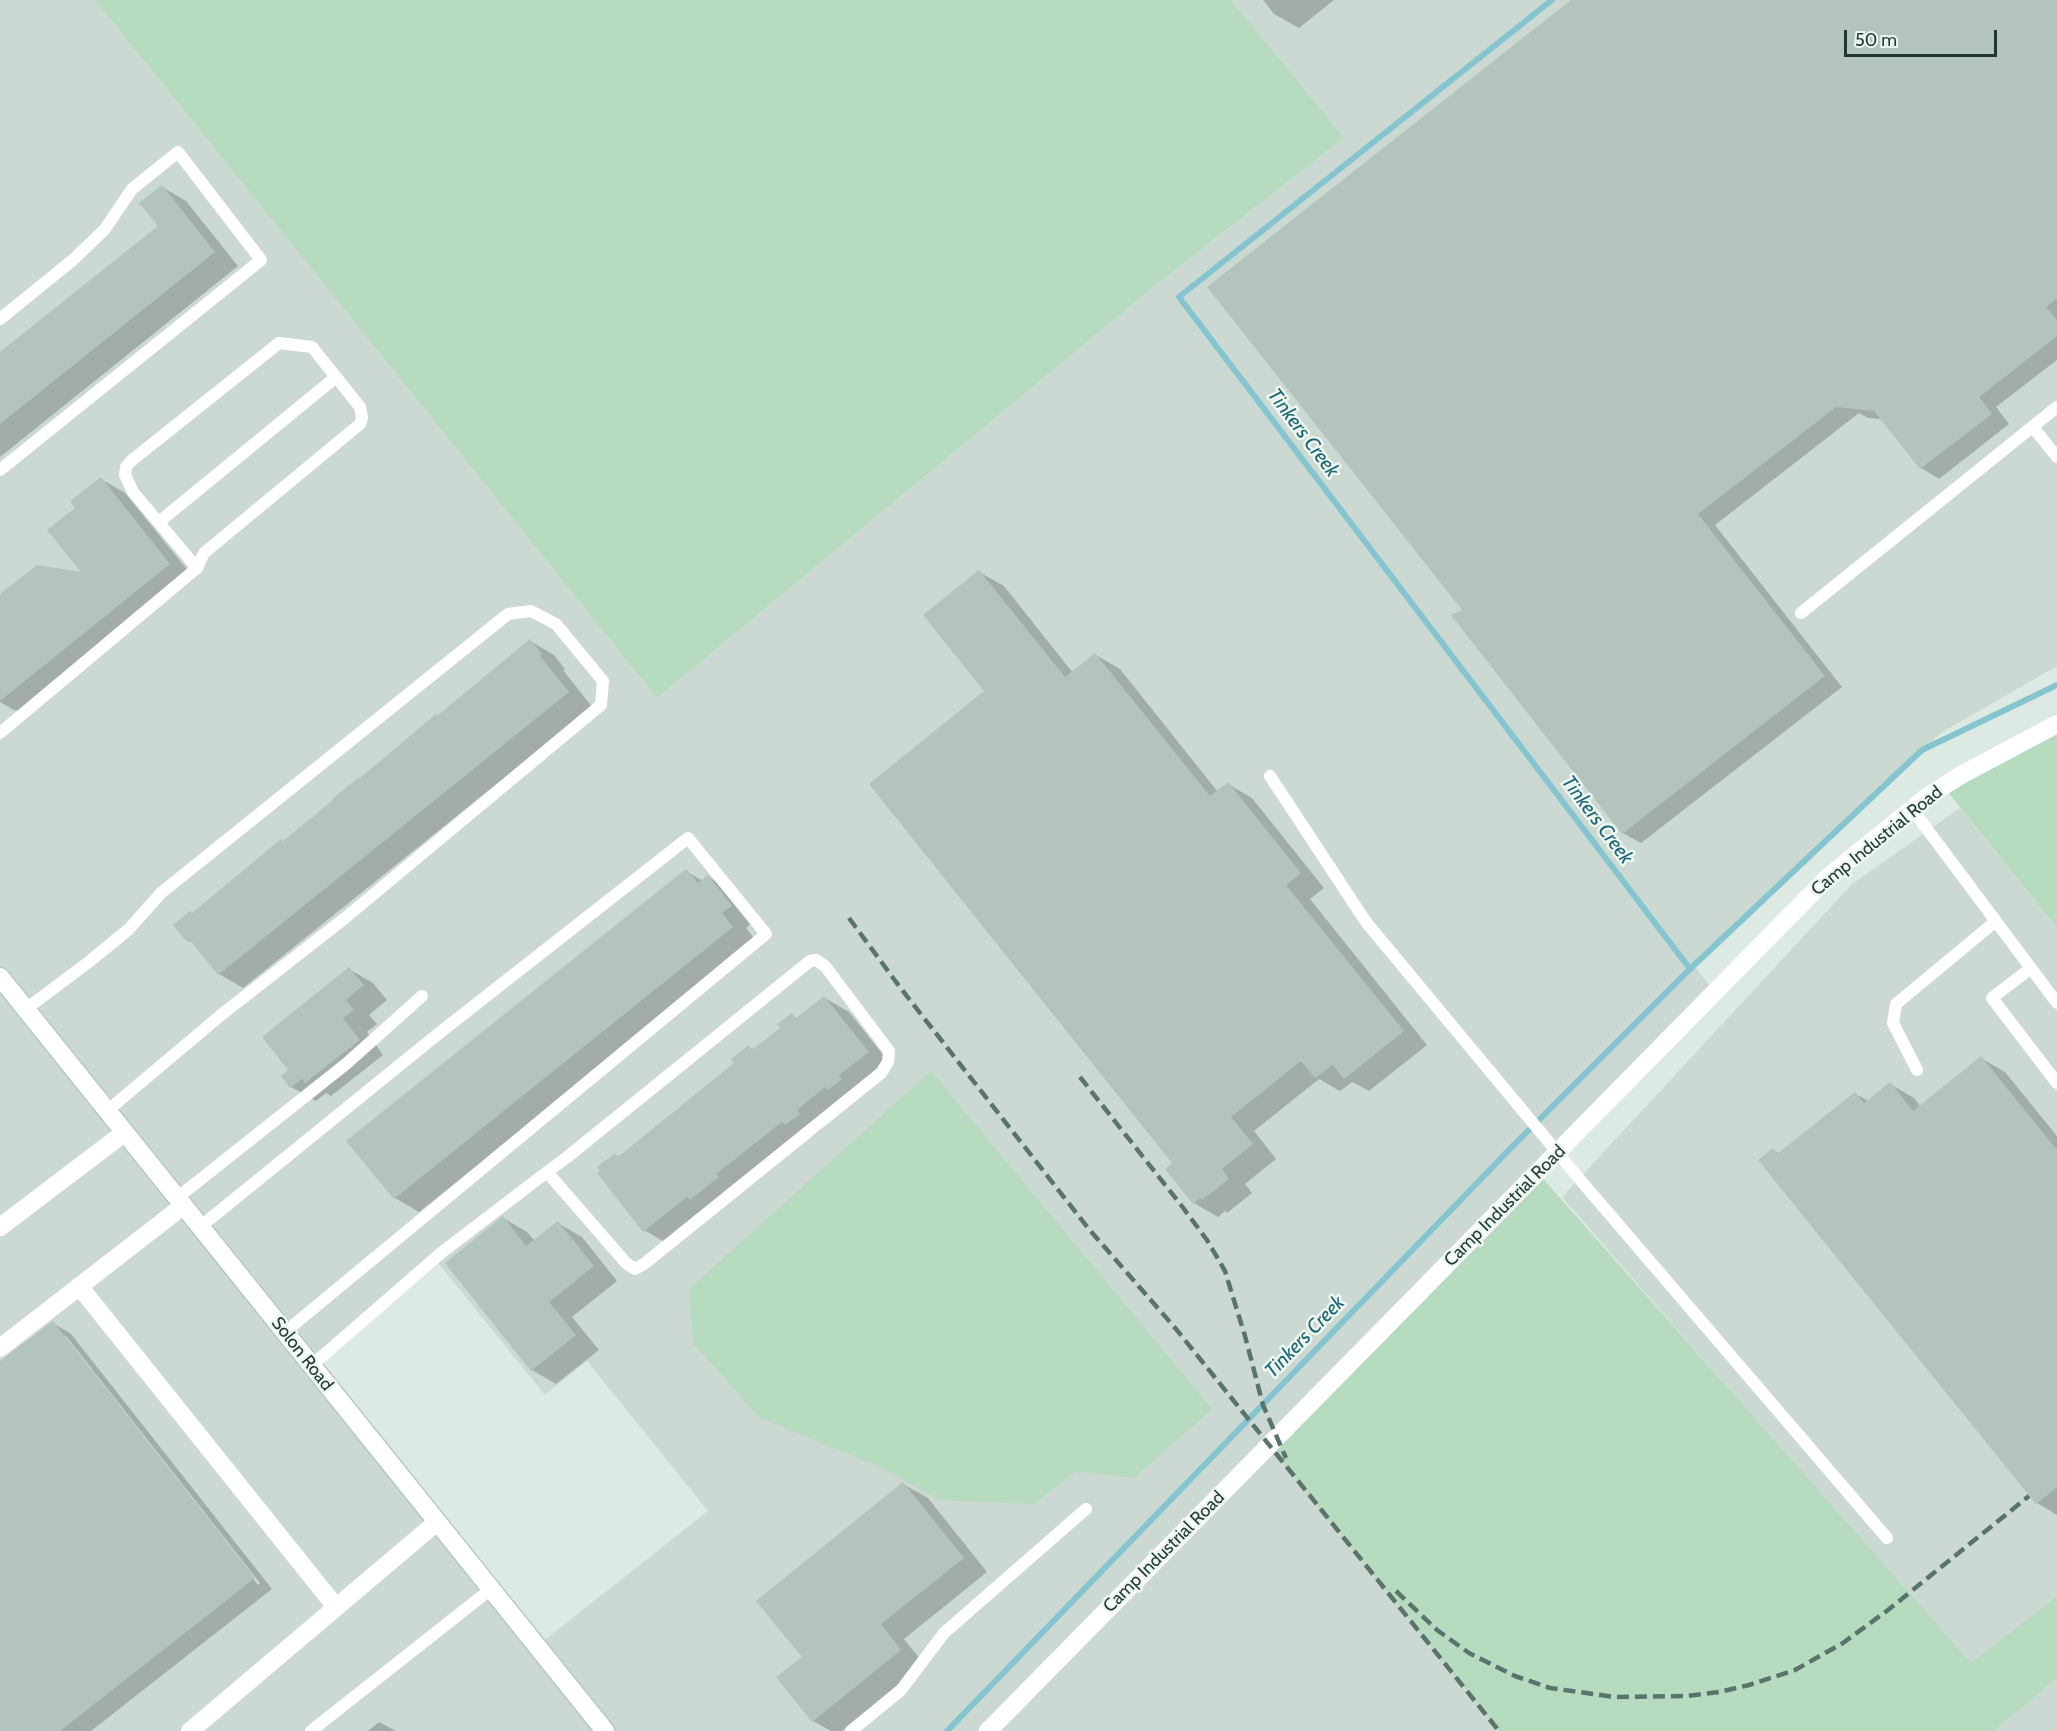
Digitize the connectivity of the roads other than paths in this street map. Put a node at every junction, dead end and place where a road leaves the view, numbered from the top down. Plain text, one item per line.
1 (0, 319) edge
2 (336, 377) junction
3 (2057, 407) edge
4 (2033, 427) junction
5 (2057, 457) edge
6 (0, 470) edge
7 (159, 522) junction
8 (197, 568) junction
9 (1801, 613) dead end
10 (2057, 723) edge
11 (0, 733) edge
12 (1270, 776) dead end
13 (1912, 809) junction
14 (1996, 921) junction
15 (2031, 968) junction
16 (0, 977) edge
17 (422, 996) dead end
18 (2057, 1003) edge
19 (26, 1009) junction
20 (1917, 1070) dead end
21 (2057, 1083) edge
22 (107, 1111) junction
23 (124, 1133) junction
24 (1558, 1153) junction
25 (547, 1172) junction
26 (180, 1202) junction
27 (0, 1227) edge
28 (200, 1227) junction
29 (79, 1286) junction
30 (285, 1332) junction
31 (0, 1348) edge
32 (311, 1366) junction
33 (1086, 1509) dead end
34 (437, 1522) junction
35 (1887, 1538) dead end
36 (491, 1589) junction
37 (336, 1607) junction
38 (190, 1731) edge
39 (311, 1731) edge
40 (605, 1731) edge
41 (851, 1731) edge
42 (988, 1731) edge

1 - 6 lane
2 - 7 lane
2 - 7 lane
2 - 8 lane
3 - 4 lane
4 - 5 lane
4 - 9 lane
7 - 8 lane
8 - 11 lane
10 - 13 street, Camp Industrial Road
12 - 24 lane
13 - 14 lane
13 - 24 street, Camp Industrial Road
14 - 15 lane
14 - 20 lane
15 - 18 lane
15 - 21 lane
16 - 19 street, Solon Road
17 - 26 lane
19 - 22 street, Solon Road
19 - 22 lane
22 - 23 street, Solon Road
23 - 26 street, Solon Road
23 - 27 street
24 - 35 lane
24 - 42 street, Camp Industrial Road
25 - 25 lane
25 - 32 lane
26 - 28 street, Solon Road
26 - 29 street
28 - 30 street, Solon Road
28 - 30 lane
29 - 31 street
29 - 37 street
30 - 32 street, Solon Road
32 - 34 street, Solon Road
33 - 41 lane
34 - 36 street, Solon Road
34 - 37 street
36 - 39 lane
36 - 40 street, Solon Road
37 - 38 street

